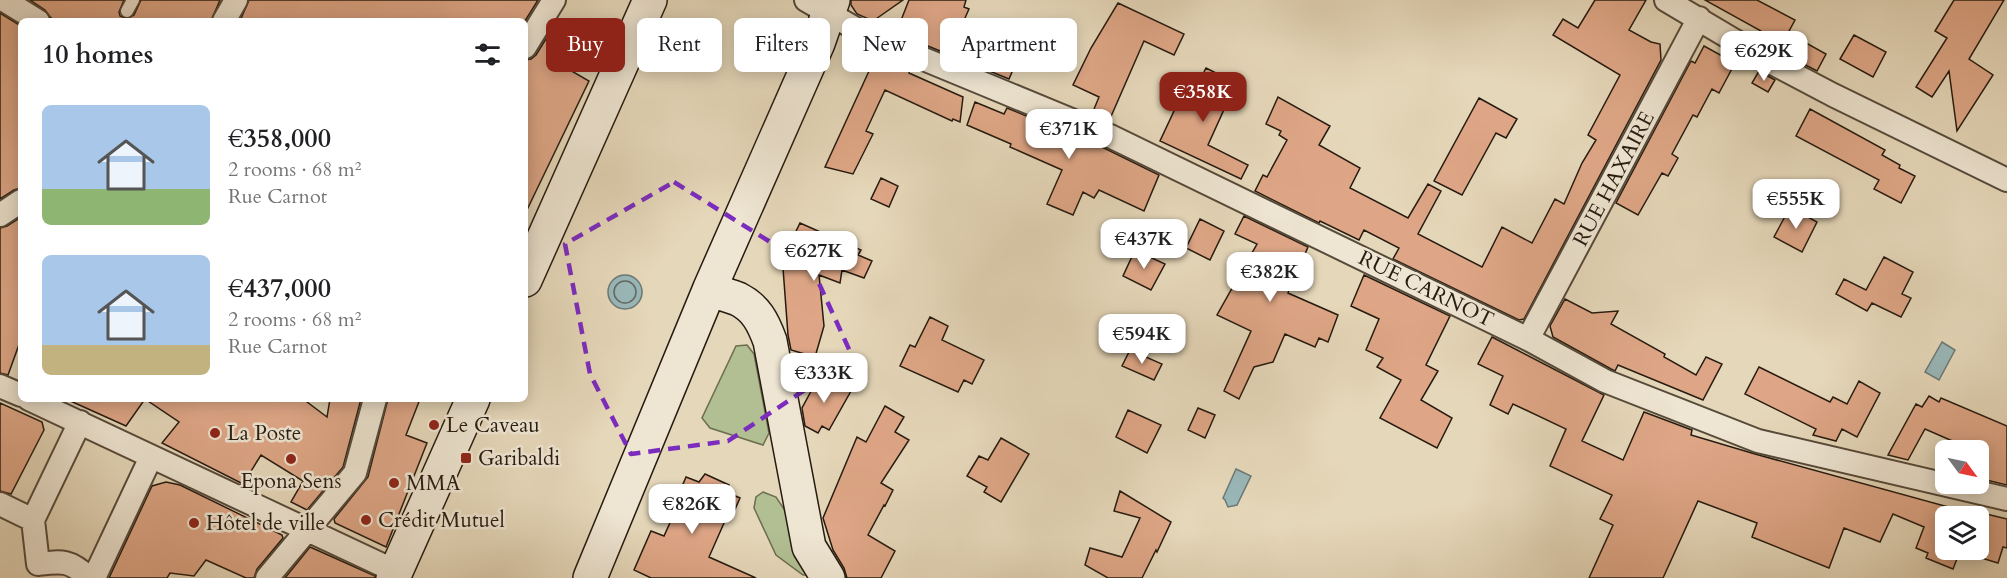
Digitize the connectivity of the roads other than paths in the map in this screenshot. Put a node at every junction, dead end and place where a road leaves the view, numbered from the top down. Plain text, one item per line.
1 (4, 0) edge
2 (236, 0) edge
3 (554, 0) edge
4 (650, 0) edge
5 (1666, 0) edge
6 (822, 14) edge
7 (33, 18) edge
8 (226, 18) edge
9 (1699, 18) junction
10 (528, 42) edge
11 (2007, 180) edge
12 (18, 203) edge
13 (0, 214) edge
14 (528, 273) edge
15 (710, 288) junction
16 (1528, 339) junction
17 (0, 386) edge
18 (18, 394) edge
19 (374, 402) edge
20 (471, 402) edge
21 (58, 405) edge
22 (80, 422) junction
23 (151, 457) junction
24 (2007, 499) edge
25 (0, 504) edge
26 (33, 520) junction
27 (309, 530) junction
28 (34, 571) edge
29 (400, 576) edge
30 (89, 578) edge
31 (94, 578) edge
32 (267, 578) edge
33 (590, 578) edge
34 (828, 578) edge

1 - 7 street
2 - 8 street
3 - 10 street
4 - 14 main road
5 - 9 street
6 - 15 main road
6 - 16 street, RUE CARNOT
9 - 11 street
9 - 16 street, RUE HAXAIRE
12 - 13 street
15 - 33 main road
15 - 34 main road
16 - 24 street, RUE CARNOT
17 - 18 street
19 - 27 street
20 - 29 main road
21 - 22 street
22 - 23 street
22 - 26 street
23 - 27 street
23 - 31 street
25 - 26 street
26 - 28 street
27 - 29 street
27 - 32 street
28 - 30 street

